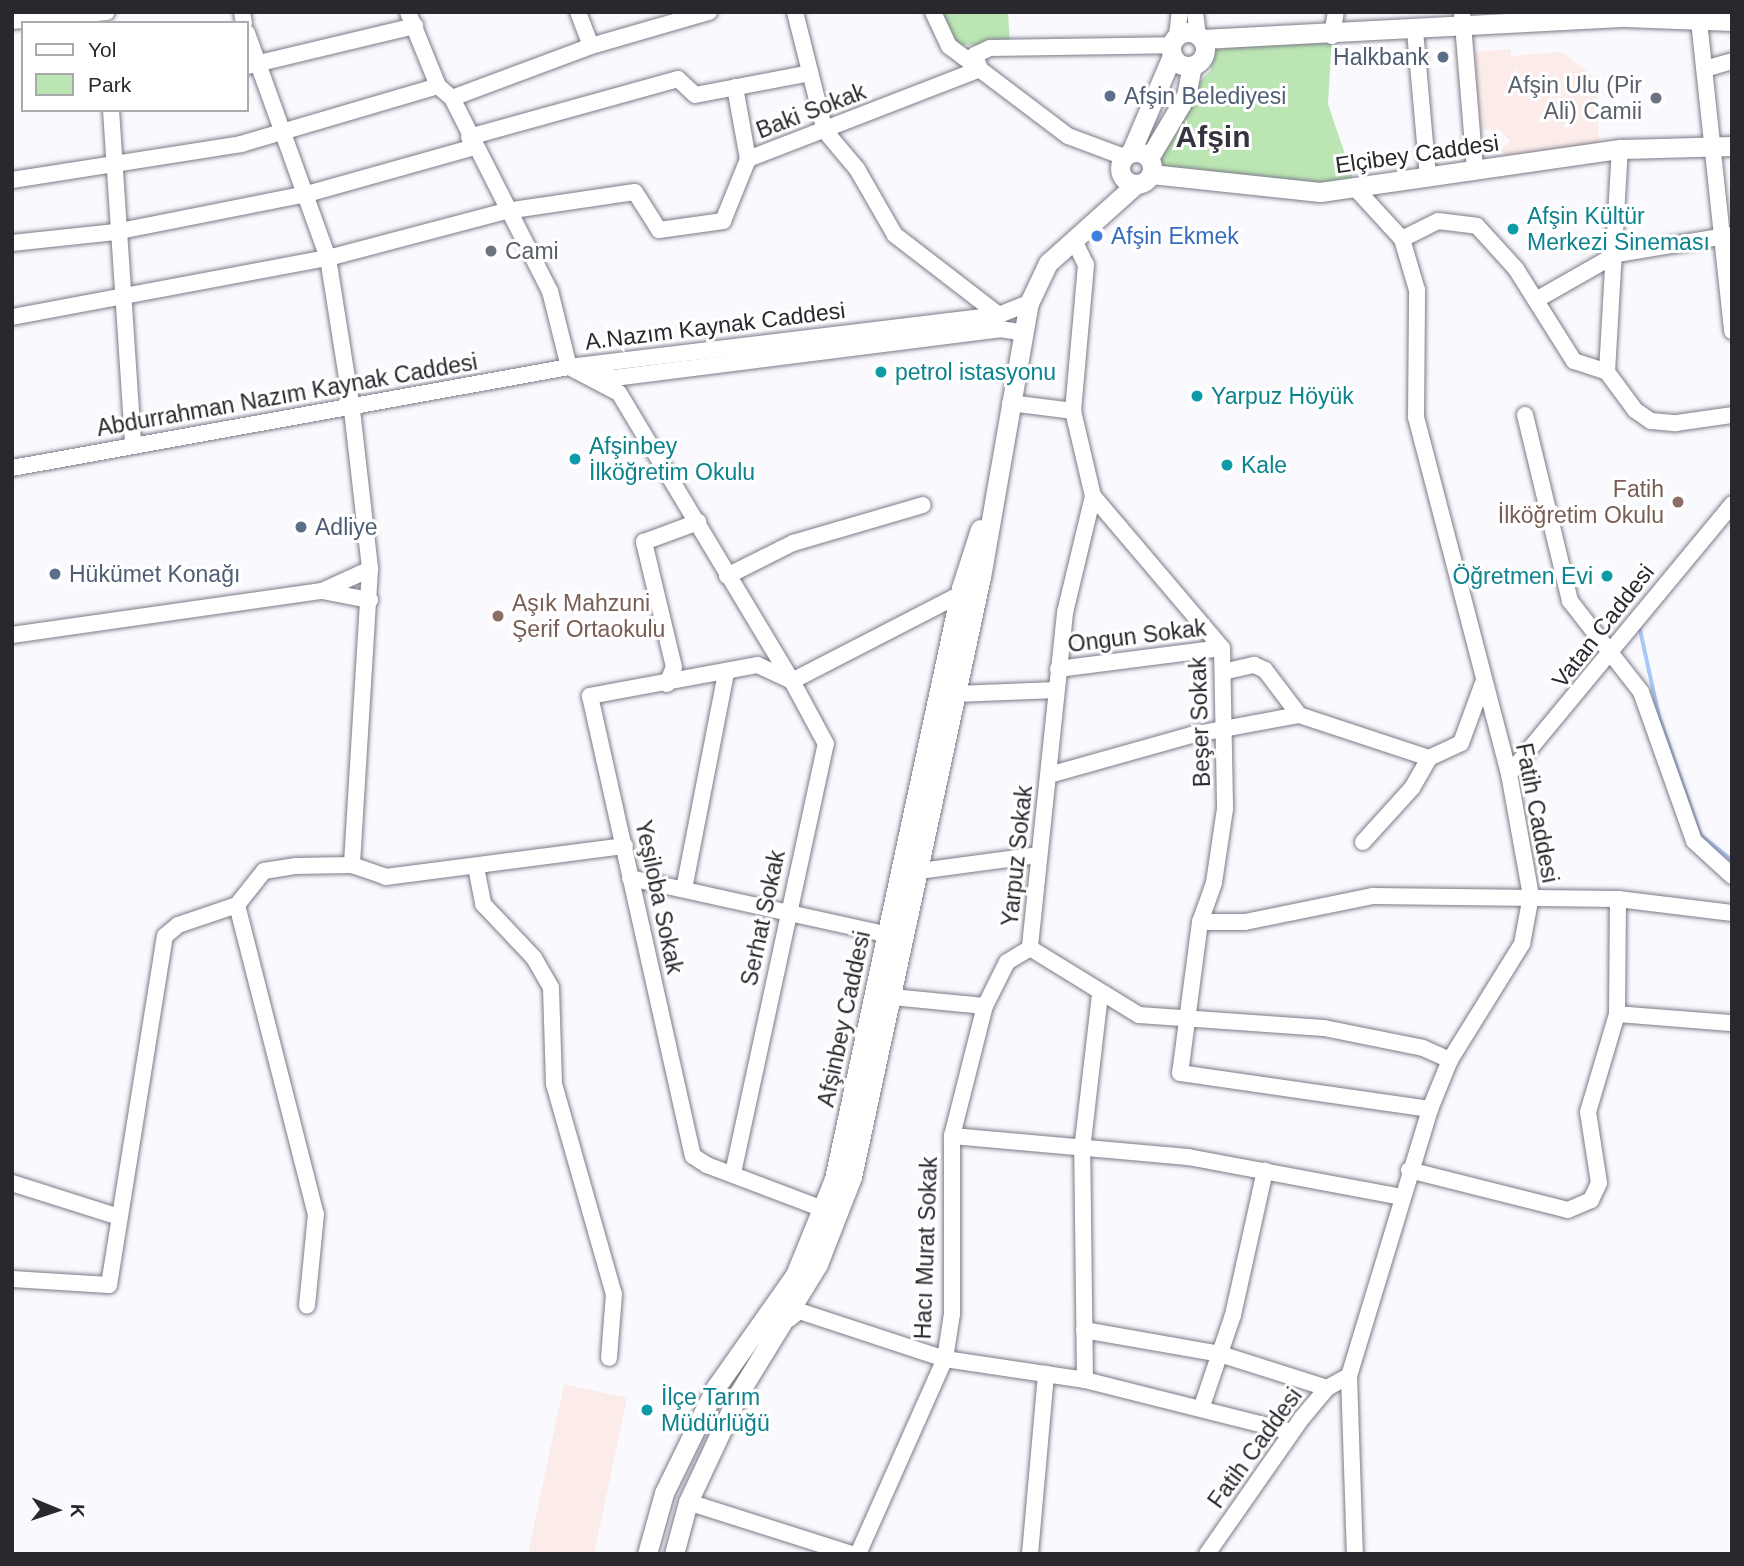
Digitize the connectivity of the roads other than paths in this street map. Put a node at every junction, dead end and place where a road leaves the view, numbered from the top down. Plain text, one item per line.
1 (578, 12) edge
2 (709, 12) edge
3 (794, 12) edge
4 (933, 12) edge
5 (1180, 12) edge
6 (1195, 12) edge
7 (1336, 12) edge
8 (1625, 15) edge
9 (98, 17) edge
10 (412, 19) edge
11 (1716, 19) edge
12 (12, 21) edge
13 (1462, 21) edge
14 (1415, 31) junction
15 (1332, 36) junction
16 (1200, 37) junction
17 (248, 41) edge
18 (1173, 45) junction
19 (591, 46) junction
20 (1732, 61) edge
21 (251, 65) edge
22 (1192, 66) junction
23 (1708, 68) junction
24 (980, 69) junction
25 (810, 73) junction
26 (438, 86) junction
27 (735, 87) junction
28 (452, 98) junction
29 (111, 112) edge
30 (825, 131) junction
31 (283, 134) junction
32 (471, 142) junction
33 (1722, 147) edge
34 (1620, 149) junction
35 (748, 159) junction
36 (110, 164) junction
37 (1135, 166) junction
38 (1475, 171) junction
39 (1427, 177) junction
40 (12, 180) edge
41 (1357, 190) junction
42 (307, 194) junction
43 (506, 211) junction
44 (115, 232) junction
45 (1725, 237) edge
46 (1402, 239) junction
47 (1075, 242) junction
48 (12, 243) edge
49 (1617, 254) junction
50 (328, 258) junction
51 (124, 294) junction
52 (1536, 300) junction
53 (1029, 303) junction
54 (999, 316) junction
55 (12, 317) edge
56 (1732, 331) edge
57 (1024, 333) junction
58 (569, 367) junction
59 (1607, 372) junction
60 (1010, 403) junction
61 (352, 410) junction
62 (1073, 411) junction
63 (1525, 415) dead end
64 (1732, 415) edge
65 (133, 445) junction
66 (12, 468) edge
67 (1093, 496) junction
68 (1732, 504) edge
69 (923, 505) dead end
70 (698, 522) junction
71 (370, 569) junction
72 (727, 576) junction
73 (969, 590) junction
74 (322, 591) junction
75 (370, 600) junction
76 (12, 635) edge
77 (761, 639) junction
78 (1222, 648) junction
79 (1610, 653) junction
80 (757, 666) junction
81 (1059, 669) junction
82 (726, 672) junction
83 (1223, 672) junction
84 (792, 681) junction
85 (1483, 683) junction
86 (667, 684) junction
87 (1056, 690) junction
88 (956, 694) junction
89 (1299, 715) junction
90 (1224, 730) junction
91 (1429, 758) junction
92 (1509, 774) junction
93 (1049, 775) junction
94 (1363, 842) dead end
95 (625, 846) junction
96 (1039, 855) junction
97 (352, 865) junction
98 (476, 867) junction
99 (919, 871) junction
100 (1732, 876) edge
101 (630, 878) junction
102 (684, 889) junction
103 (1531, 896) junction
104 (1618, 899) junction
105 (237, 905) junction
106 (788, 911) junction
107 (1732, 913) edge
108 (1200, 922) junction
109 (896, 937) junction
110 (1030, 948) junction
111 (1100, 995) junction
112 (892, 997) junction
113 (985, 1006) junction
114 (1616, 1014) junction
115 (1185, 1016) junction
116 (1732, 1023) edge
117 (1450, 1060) junction
118 (1430, 1109) junction
119 (952, 1136) junction
120 (1082, 1150) junction
121 (1409, 1170) junction
122 (1265, 1171) junction
123 (733, 1173) junction
124 (12, 1183) edge
125 (1401, 1197) junction
126 (832, 1212) junction
127 (119, 1217) junction
128 (12, 1279) edge
129 (307, 1306) dead end
130 (789, 1320) junction
131 (1084, 1330) junction
132 (1220, 1354) junction
133 (609, 1358) dead end
134 (945, 1359) junction
135 (1046, 1374) junction
136 (1349, 1376) junction
137 (1085, 1380) junction
138 (1327, 1388) junction
139 (1202, 1406) junction
140 (1292, 1432) junction
141 (688, 1503) junction
142 (648, 1554) edge
143 (674, 1554) edge
144 (852, 1554) edge
145 (858, 1554) edge
146 (1030, 1554) edge
147 (1207, 1554) edge
148 (1355, 1554) edge

1 - 19 street
2 - 19 street
3 - 25 street
4 - 24 street
5 - 18 street
6 - 16 street
7 - 15 street
8 - 11 main road
8 - 13 main road
9 - 12 street
10 - 21 street
10 - 26 street
11 - 23 street
13 - 14 main road
13 - 38 street
14 - 15 main road
14 - 39 street
15 - 16 main road
16 - 18 main road
16 - 22 main road
17 - 21 street
18 - 22 main road
18 - 24 street
18 - 37 main road
19 - 28 street
20 - 23 street
21 - 31 street
22 - 37 main road
23 - 33 street
24 - 30 street, Baki Sokak
24 - 37 street
25 - 27 street
25 - 30 street
26 - 28 street
26 - 31 street
27 - 32 street
27 - 35 street
28 - 32 street
29 - 36 street
30 - 35 street, Baki Sokak
30 - 54 street
31 - 36 street
31 - 42 street
32 - 42 street
32 - 43 street
33 - 34 main road, Elçibey Caddesi
33 - 45 street
34 - 38 main road, Elçibey Caddesi
34 - 49 street
35 - 43 street, Baki Sokak
36 - 40 street
36 - 44 street
37 - 41 main road, Elçibey Caddesi
37 - 47 main road, Afşinbey Caddesi
38 - 39 main road, Elçibey Caddesi
39 - 41 main road, Elçibey Caddesi
41 - 46 street, Fatih Caddesi
42 - 44 street
42 - 50 street
43 - 50 street
43 - 58 street
44 - 48 street
44 - 51 street
45 - 49 street
45 - 56 street
46 - 52 street
46 - 85 street, Fatih Caddesi
47 - 53 main road, Afşinbey Caddesi
47 - 62 street, Beşer Sokak
49 - 52 street
49 - 59 street
50 - 51 street
50 - 61 street
51 - 55 street
51 - 65 street
52 - 59 street
53 - 54 street, A.Nazım Kaynak Caddesi
53 - 57 main road, Afşinbey Caddesi
54 - 58 street, A.Nazım Kaynak Caddesi
57 - 58 street, A.Nazım Kaynak Caddesi
57 - 60 main road, Afşinbey Caddesi
58 - 61 street, Abdurrahman Nazım Kaynak Caddesi
58 - 70 street, Serhat Sokak
59 - 64 street
60 - 62 street
60 - 73 main road, Afşinbey Caddesi
61 - 65 street, Abdurrahman Nazım Kaynak Caddesi
61 - 71 street
62 - 67 street, Beşer Sokak
63 - 79 street
65 - 66 street, Abdurrahman Nazım Kaynak Caddesi
67 - 78 street, Beşer Sokak
67 - 81 street, Yarpuz Sokak
68 - 79 street, Vatan Caddesi
69 - 72 street
70 - 72 street, Serhat Sokak
70 - 86 street
71 - 74 street
71 - 75 street
72 - 77 street, Serhat Sokak
73 - 84 street
73 - 88 main road, Afşinbey Caddesi
73 - 109 main road, Afşinbey Caddesi
74 - 75 street
74 - 76 street
75 - 97 street
77 - 80 street
77 - 84 street, Serhat Sokak
78 - 81 street, Ongun Sokak
78 - 83 street, Beşer Sokak
79 - 92 street, Vatan Caddesi
79 - 100 street
80 - 82 street, Yeşiloba Sokak
80 - 84 street
81 - 87 street, Yarpuz Sokak
82 - 86 street, Yeşiloba Sokak
82 - 102 street
83 - 89 street
83 - 90 street, Beşer Sokak
84 - 106 street, Serhat Sokak
85 - 91 street
85 - 92 street, Fatih Caddesi
86 - 95 street, Yeşiloba Sokak
87 - 88 street
87 - 93 street, Yarpuz Sokak
88 - 99 main road, Afşinbey Caddesi
89 - 90 street
89 - 91 street
90 - 93 street
90 - 108 street, Beşer Sokak
91 - 94 street
92 - 103 street, Fatih Caddesi
93 - 96 street, Yarpuz Sokak
95 - 98 street
95 - 101 street, Yeşiloba Sokak
96 - 99 street
96 - 110 street, Yarpuz Sokak
97 - 98 street
97 - 105 street
98 - 133 street
99 - 109 main road, Afşinbey Caddesi
101 - 102 street
101 - 123 street, Yeşiloba Sokak
102 - 106 street
103 - 104 street
103 - 108 street
103 - 117 street, Fatih Caddesi
104 - 107 street
104 - 114 street
105 - 127 street
105 - 129 street
106 - 109 street
106 - 123 street, Serhat Sokak
108 - 115 street, Beşer Sokak
109 - 112 main road, Afşinbey Caddesi
109 - 126 main road, Afşinbey Caddesi
110 - 111 street, Yarpuz Sokak
110 - 113 street, Hacı Murat Sokak
111 - 115 street, Yarpuz Sokak
111 - 120 street
112 - 113 street
112 - 126 main road, Afşinbey Caddesi
113 - 119 street, Hacı Murat Sokak
114 - 116 street
114 - 121 street
115 - 117 street, Yarpuz Sokak
115 - 118 street, Beşer Sokak
117 - 118 street, Fatih Caddesi
118 - 121 street, Fatih Caddesi
119 - 120 street
119 - 134 street, Hacı Murat Sokak
120 - 122 street
120 - 131 street
121 - 125 street, Fatih Caddesi
122 - 125 street
122 - 132 street
123 - 126 street, Yeşiloba Sokak
124 - 127 street
125 - 136 street, Fatih Caddesi
126 - 130 main road, Afşinbey Caddesi
126 - 142 main road, Afşinbey Caddesi
127 - 128 street
130 - 134 street
130 - 141 main road, Afşinbey Caddesi
131 - 132 street
131 - 137 street
132 - 138 street
132 - 139 street
134 - 135 street
134 - 145 street, Hacı Murat Sokak
135 - 137 street
135 - 146 street
136 - 138 street, Fatih Caddesi
136 - 148 street
137 - 139 street
138 - 140 street, Fatih Caddesi
139 - 140 street
140 - 147 street, Fatih Caddesi
141 - 143 main road, Afşinbey Caddesi
141 - 144 street

